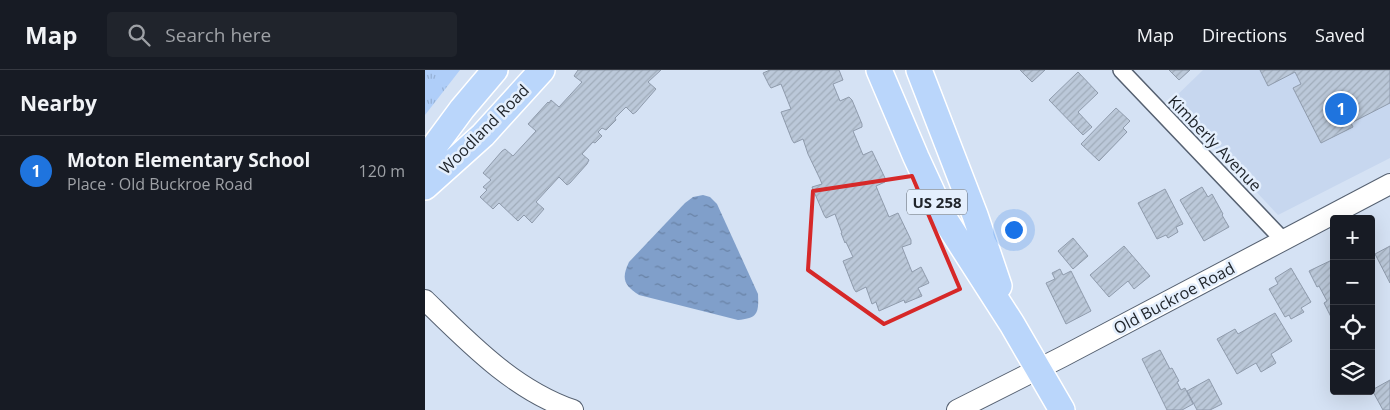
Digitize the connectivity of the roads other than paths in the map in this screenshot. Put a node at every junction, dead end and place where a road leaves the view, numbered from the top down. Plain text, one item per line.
1 (495, 70) edge
2 (542, 70) edge
3 (879, 70) edge
4 (919, 70) edge
5 (1121, 70) edge
6 (425, 159) edge
7 (1390, 185) edge
8 (425, 187) edge
9 (1284, 241) junction
10 (425, 300) edge
11 (1012, 324) junction
12 (1038, 369) junction
13 (573, 410) edge
14 (958, 410) edge
15 (1062, 410) edge

1 - 6 main road, Woodland Road
2 - 8 main road, Woodland Road
3 - 11 main road, US 258
4 - 11 main road, US 258
5 - 9 street, Kimberly Avenue
7 - 9 street, Old Buckroe Road
9 - 12 street, Old Buckroe Road
10 - 13 street
11 - 12 main road, US 258
12 - 14 street, Old Buckroe Road
12 - 15 main road, US 258

